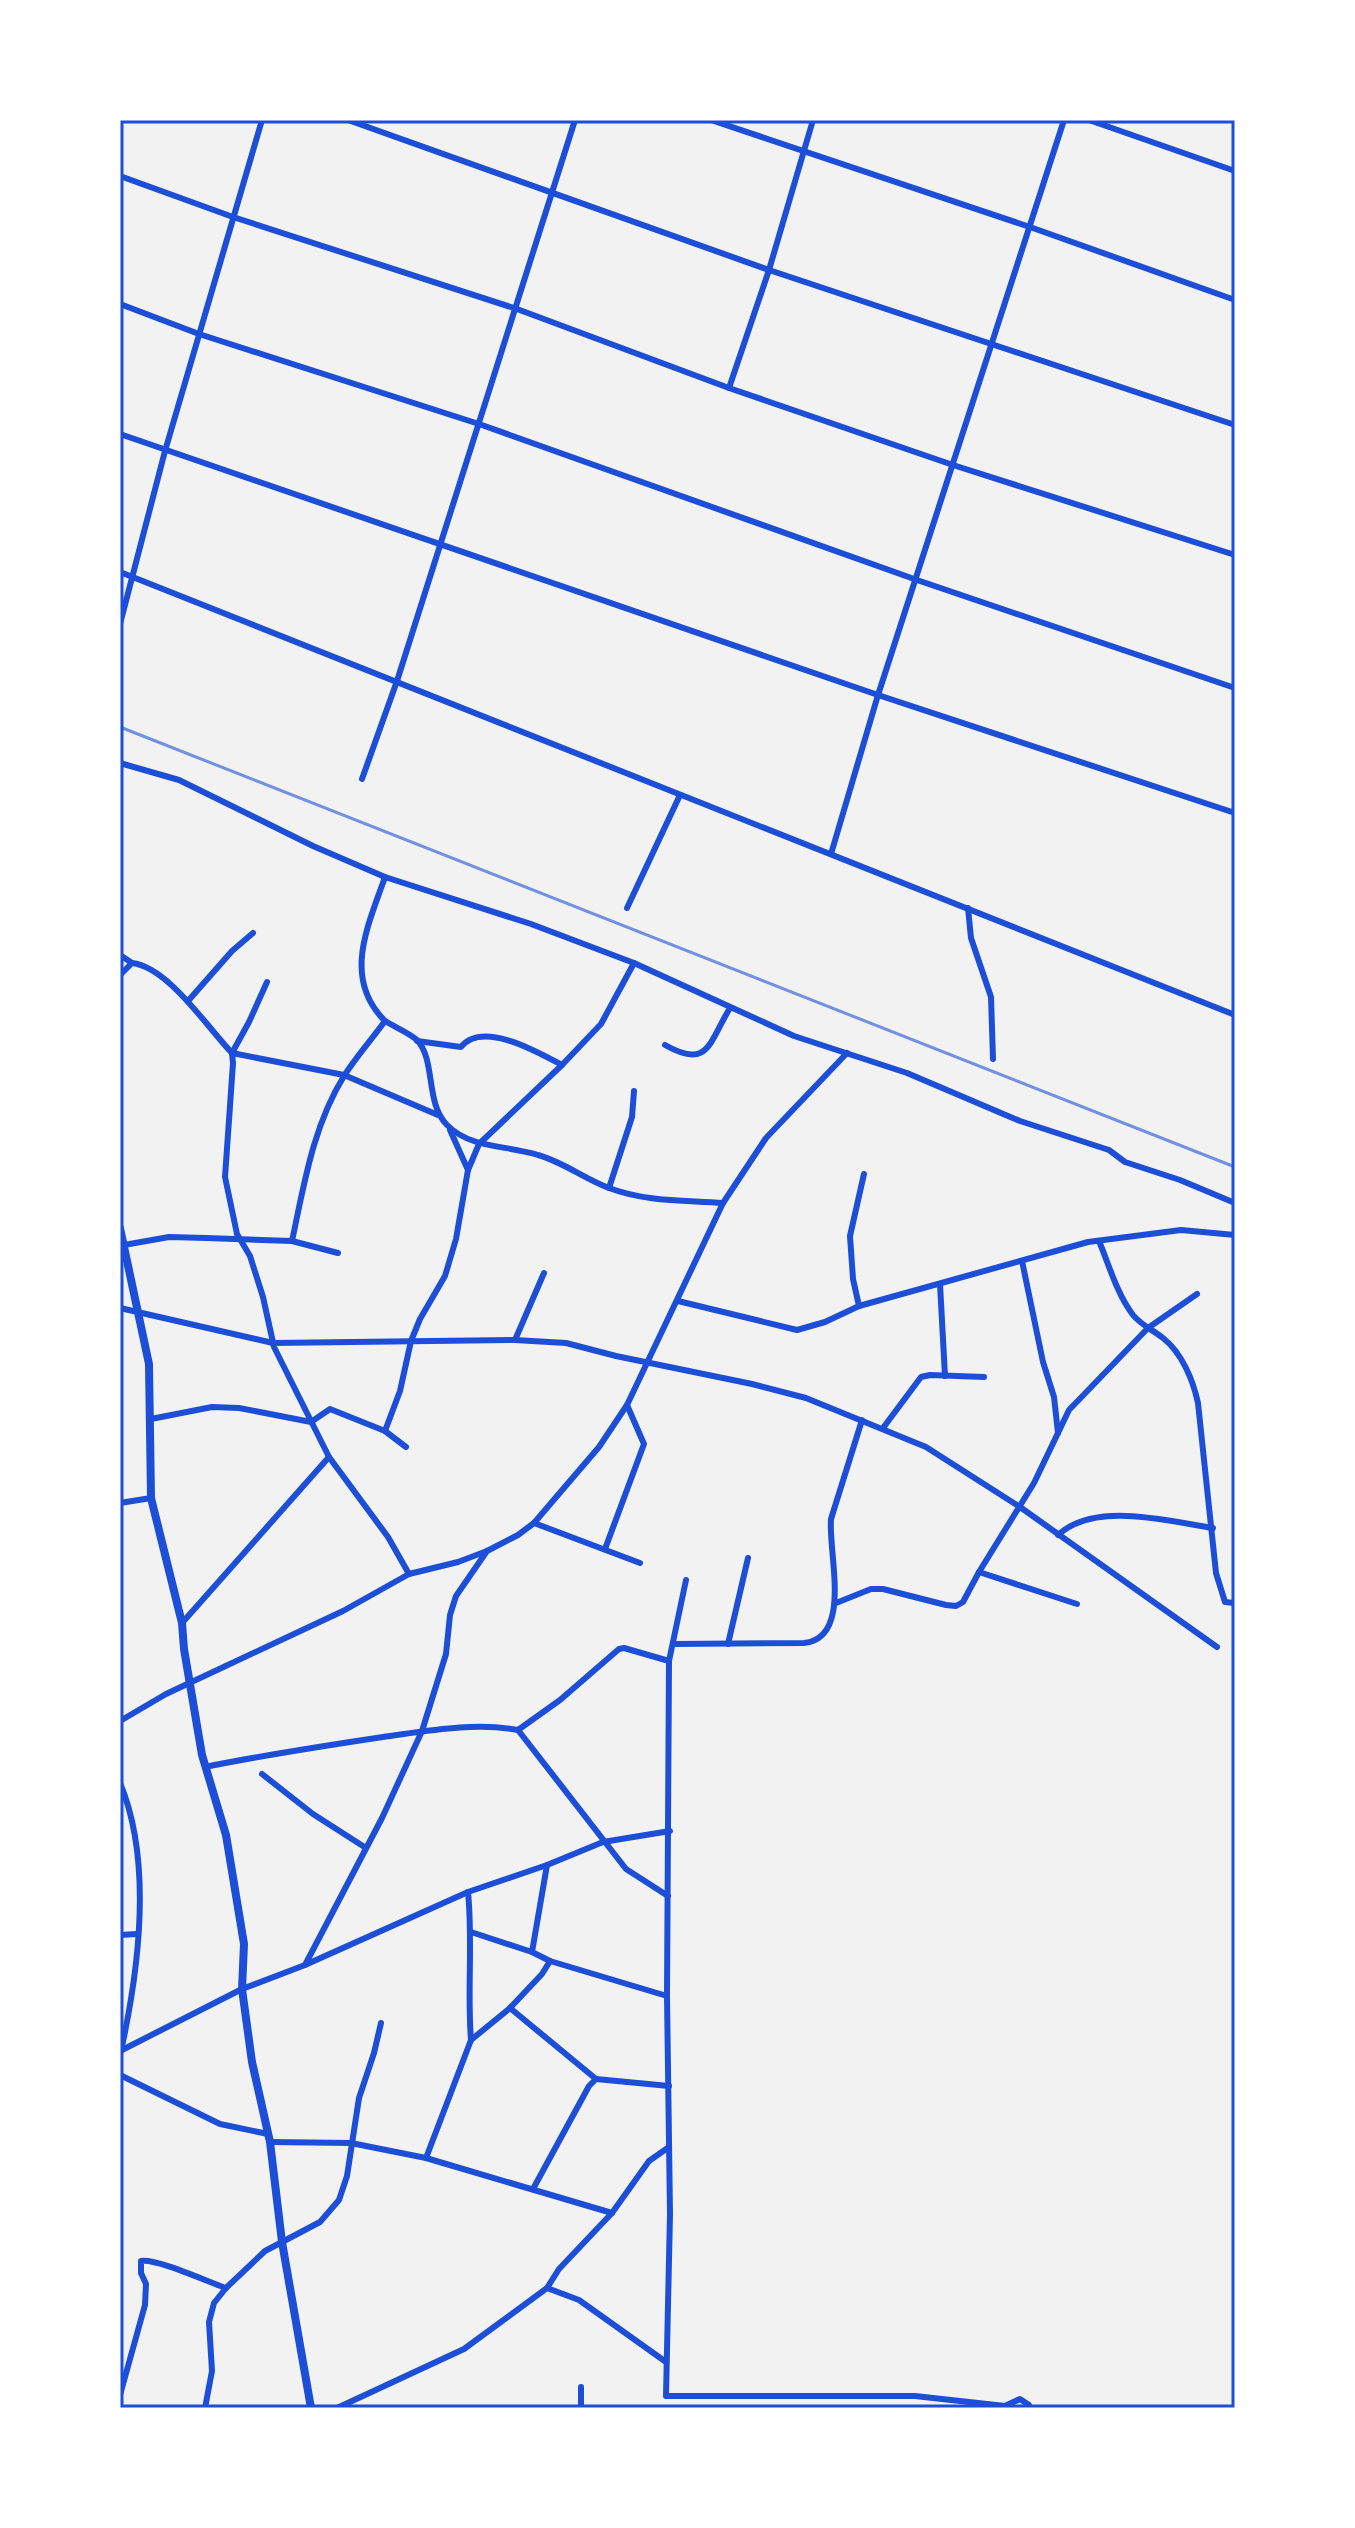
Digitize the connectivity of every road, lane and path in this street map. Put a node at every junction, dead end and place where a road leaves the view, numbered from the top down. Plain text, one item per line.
1 (262, 120) edge
2 (348, 120) edge
3 (575, 120) edge
4 (711, 120) edge
5 (813, 120) edge
6 (1064, 120) edge
7 (1089, 120) edge
8 (803, 153) junction
9 (1235, 171) edge
10 (120, 176) edge
11 (552, 191) junction
12 (233, 217) junction
13 (1030, 227) junction
14 (769, 270) junction
15 (1235, 300) edge
16 (120, 304) edge
17 (517, 309) junction
18 (199, 334) junction
19 (994, 344) junction
20 (729, 388) junction
21 (479, 424) junction
22 (1235, 425) edge
23 (120, 434) edge
24 (165, 451) junction
25 (953, 465) junction
26 (441, 543) junction
27 (1235, 555) edge
28 (120, 572) edge
29 (131, 576) junction
30 (917, 580) junction
31 (120, 624) edge
32 (397, 681) junction
33 (1235, 688) edge
34 (878, 695) junction
35 (120, 763) edge
36 (362, 779) dead end
37 (680, 795) junction
38 (1235, 813) edge
39 (831, 854) junction
40 (385, 877) junction
41 (627, 908) dead end
42 (968, 908) junction
43 (253, 933) dead end
44 (120, 955) edge
45 (132, 963) junction
46 (634, 963) junction
47 (120, 975) edge
48 (267, 982) dead end
49 (188, 1001) junction
50 (730, 1008) junction
51 (1235, 1015) edge
52 (385, 1021) junction
53 (417, 1041) junction
54 (665, 1045) dead end
55 (232, 1053) junction
56 (847, 1053) junction
57 (993, 1059) dead end
58 (562, 1065) junction
59 (344, 1075) junction
60 (634, 1091) dead end
61 (438, 1115) junction
62 (448, 1127) junction
63 (479, 1144) junction
64 (468, 1170) junction
65 (864, 1174) dead end
66 (609, 1188) junction
67 (723, 1203) junction
68 (1235, 1203) edge
69 (120, 1228) edge
70 (1235, 1235) edge
71 (240, 1240) junction
72 (292, 1241) junction
73 (1099, 1241) junction
74 (124, 1245) junction
75 (338, 1253) dead end
76 (1022, 1261) junction
77 (544, 1273) dead end
78 (940, 1284) junction
79 (1197, 1294) dead end
80 (678, 1301) junction
81 (859, 1306) junction
82 (120, 1308) edge
83 (137, 1311) junction
84 (1148, 1328) junction
85 (515, 1340) junction
86 (411, 1341) junction
87 (273, 1343) junction
88 (649, 1363) junction
89 (945, 1376) junction
90 (984, 1377) dead end
91 (627, 1405) junction
92 (151, 1419) junction
93 (862, 1420) junction
94 (311, 1422) junction
95 (883, 1428) junction
96 (385, 1431) junction
97 (1058, 1434) junction
98 (406, 1447) dead end
99 (329, 1457) junction
100 (151, 1498) junction
101 (120, 1503) edge
102 (1020, 1507) junction
103 (534, 1523) junction
104 (1213, 1528) junction
105 (1058, 1535) junction
106 (605, 1549) junction
107 (487, 1551) junction
108 (748, 1558) dead end
109 (640, 1563) dead end
110 (979, 1572) junction
111 (409, 1574) junction
112 (686, 1580) dead end
113 (836, 1603) junction
114 (1077, 1604) dead end
115 (1235, 1607) edge
116 (182, 1623) junction
117 (675, 1644) junction
118 (728, 1644) junction
119 (1217, 1647) dead end
120 (669, 1661) junction
121 (190, 1684) junction
122 (120, 1721) edge
123 (518, 1730) junction
124 (422, 1731) junction
125 (205, 1767) junction
126 (262, 1774) dead end
127 (120, 1783) edge
128 (670, 1831) junction
129 (603, 1842) junction
130 (366, 1848) junction
131 (547, 1865) junction
132 (468, 1892) junction
133 (668, 1896) junction
134 (471, 1932) junction
135 (137, 1934) junction
136 (120, 1935) edge
137 (532, 1952) junction
138 (550, 1961) junction
139 (305, 1965) junction
140 (242, 1989) junction
141 (667, 1996) junction
142 (510, 2008) junction
143 (381, 2023) dead end
144 (471, 2040) junction
145 (121, 2052) edge
146 (120, 2075) edge
147 (596, 2079) junction
148 (669, 2086) junction
149 (269, 2138) junction
150 (351, 2143) junction
151 (669, 2147) junction
152 (426, 2158) junction
153 (533, 2189) junction
154 (612, 2213) junction
155 (282, 2242) junction
156 (226, 2288) junction
157 (547, 2288) junction
158 (666, 2362) junction
159 (581, 2387) dead end
160 (120, 2395) edge
161 (1030, 2406) edge
162 (1006, 2407) edge
163 (205, 2408) edge
164 (311, 2408) edge
165 (337, 2408) edge
166 (581, 2408) edge

1 - 12 street
2 - 11 street
3 - 11 street
4 - 8 street
5 - 8 street
6 - 13 street
7 - 9 street
8 - 13 street
8 - 14 street
10 - 12 street
11 - 14 street
11 - 17 street
12 - 17 street
12 - 18 street
13 - 15 street
13 - 19 street
14 - 19 street
14 - 20 street
16 - 18 street
17 - 20 street
17 - 21 street
18 - 21 street
18 - 24 street
19 - 22 street
19 - 25 street
20 - 25 street
21 - 26 street
21 - 30 street
23 - 24 street
24 - 26 street
24 - 29 street
25 - 27 street
25 - 30 street
26 - 32 street
26 - 34 street
28 - 29 street
29 - 31 street
29 - 32 street
30 - 33 street
30 - 34 street
32 - 36 street
32 - 37 street
34 - 38 street
34 - 39 street
35 - 40 street
37 - 39 street
37 - 41 street
39 - 42 street
40 - 46 street
40 - 52 street
42 - 51 street
42 - 57 street
43 - 49 street
44 - 45 street
45 - 47 street
45 - 49 street
46 - 50 street
46 - 58 street
48 - 55 street
49 - 55 street
50 - 54 street
50 - 56 street
52 - 53 street
52 - 59 street
53 - 58 street
53 - 61 street
55 - 59 street
55 - 71 street
56 - 67 street
56 - 68 street
58 - 63 street
59 - 61 street
59 - 72 street
60 - 66 street
61 - 62 street
62 - 63 street
62 - 64 street
63 - 64 street
63 - 66 street
64 - 86 street
65 - 81 street
66 - 67 street
67 - 80 street
69 - 74 street
70 - 73 street
71 - 72 street
71 - 74 street
71 - 87 street
72 - 75 street
73 - 76 street
73 - 84 street
74 - 83 street
76 - 78 street
76 - 97 street
77 - 85 street
78 - 81 street
78 - 89 street
79 - 84 street
80 - 81 street
80 - 88 street
82 - 83 street
83 - 87 street
83 - 92 street
84 - 97 street
84 - 104 street
85 - 86 street
85 - 88 street
86 - 87 street
86 - 96 street
87 - 94 street
88 - 91 street
88 - 93 street
89 - 90 street
89 - 95 street
91 - 103 street
91 - 106 street
92 - 94 street
92 - 100 street
93 - 95 street
93 - 113 street
94 - 96 street
94 - 99 street
95 - 102 street
96 - 98 street
97 - 102 street
99 - 111 street
99 - 116 street
100 - 101 street
100 - 116 street
102 - 105 street
102 - 110 street
103 - 106 street
103 - 107 street
104 - 105 street
104 - 115 street
105 - 119 street
106 - 109 street
107 - 111 street
107 - 124 street
108 - 118 street
110 - 113 street
110 - 114 street
111 - 121 street
112 - 117 street
113 - 118 street
116 - 121 street
117 - 118 street
117 - 120 street
120 - 123 street
120 - 128 street
121 - 122 street
121 - 125 street
123 - 124 street
123 - 129 street
124 - 125 street
124 - 130 street
125 - 140 street
126 - 130 street
127 - 135 street
128 - 129 street
128 - 133 street
129 - 131 street
129 - 133 street
130 - 139 street
131 - 132 street
131 - 137 street
132 - 134 street
132 - 139 street
133 - 141 street
134 - 137 street
134 - 144 street
135 - 136 street
135 - 145 street
137 - 138 street
138 - 141 street
138 - 142 street
139 - 140 street
140 - 145 street
140 - 149 street
141 - 148 street
142 - 144 street
142 - 147 street
143 - 150 street
144 - 152 street
146 - 149 street
147 - 148 street
147 - 153 street
148 - 151 street
149 - 150 street
149 - 155 street
150 - 152 street
150 - 155 street
151 - 154 street
151 - 158 street
152 - 153 street
153 - 154 street
154 - 157 street
155 - 156 street
155 - 164 street
156 - 160 street
156 - 163 street
157 - 158 street
157 - 165 street
158 - 162 street
159 - 166 street
161 - 162 street

